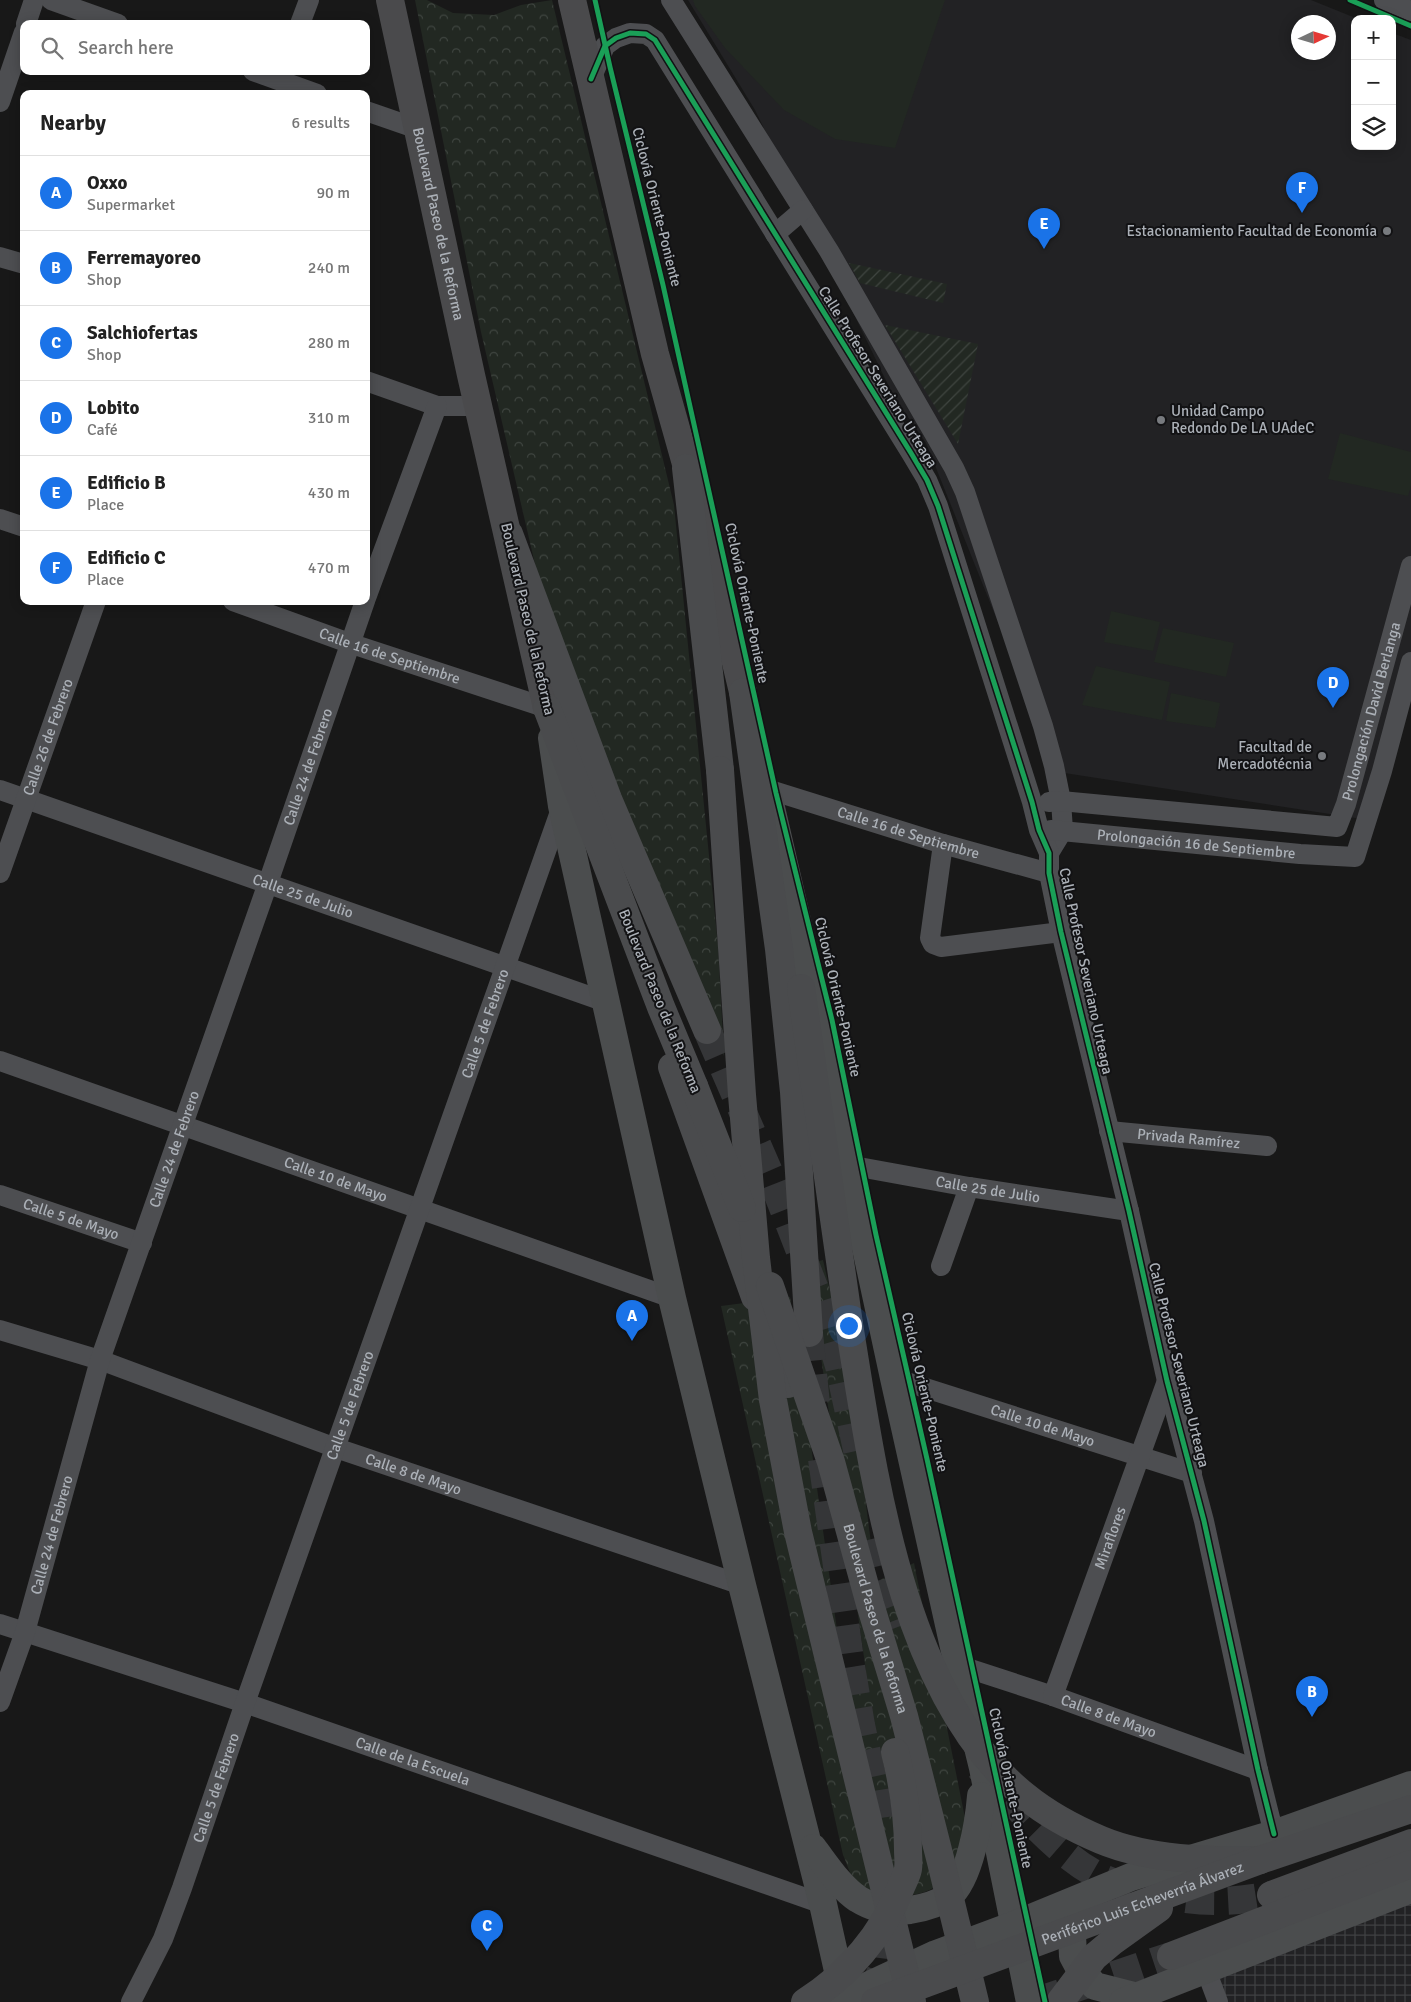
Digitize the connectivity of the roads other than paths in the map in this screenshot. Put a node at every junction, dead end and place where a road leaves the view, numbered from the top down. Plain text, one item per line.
1 (34, 0) edge
2 (51, 0) edge
3 (309, 0) edge
4 (390, 0) edge
5 (572, 0) edge
6 (671, 0) edge
7 (1384, 0) edge
8 (1411, 11) edge
9 (27, 20) edge
10 (107, 20) edge
11 (302, 20) edge
12 (20, 44) edge
13 (262, 75) edge
14 (591, 79) junction
15 (279, 82) edge
16 (304, 90) edge
17 (0, 102) edge
18 (370, 112) edge
19 (418, 129) junction
20 (802, 210) junction
21 (775, 234) junction
22 (0, 256) edge
23 (20, 263) edge
24 (370, 382) edge
25 (437, 406) junction
26 (478, 406) junction
27 (686, 468) junction
28 (954, 468) junction
29 (927, 480) junction
30 (0, 518) edge
31 (20, 526) edge
32 (509, 534) junction
33 (1411, 566) edge
34 (370, 587) edge
35 (95, 605) edge
36 (245, 605) edge
37 (363, 605) edge
38 (349, 643) junction
39 (1411, 662) edge
40 (743, 692) junction
41 (547, 708) junction
42 (767, 789) junction
43 (0, 790) edge
44 (25, 798) junction
45 (1061, 801) junction
46 (1032, 802) junction
47 (562, 806) junction
48 (1337, 827) joint
49 (1039, 830) junction
50 (1062, 830) junction
51 (943, 844) junction
52 (1049, 853) junction
53 (1355, 857) joint
54 (784, 868) junction
55 (0, 873) edge
56 (1050, 873) junction
57 (268, 883) junction
58 (1061, 932) junction
59 (504, 968) junction
60 (606, 1002) junction
61 (661, 1007) junction
62 (707, 1030) tunnel mouth
63 (0, 1061) edge
64 (183, 1126) junction
65 (1109, 1131) junction
66 (1267, 1146) dead end
67 (848, 1165) junction
68 (969, 1186) junction
69 (0, 1195) edge
70 (420, 1210) junction
71 (1129, 1210) junction
72 (142, 1243) junction
73 (941, 1266) dead end
74 (672, 1298) junction
75 (0, 1330) edge
76 (809, 1333) tunnel mouth
77 (100, 1360) junction
78 (894, 1378) junction
79 (1167, 1381) junction
80 (336, 1448) junction
81 (1139, 1457) junction
82 (1192, 1473) junction
83 (742, 1585) junction
84 (0, 1624) edge
85 (25, 1632) junction
86 (958, 1665) junction
87 (1053, 1696) junction
88 (0, 1702) edge
89 (245, 1703) junction
90 (983, 1768) junction
91 (1258, 1770) junction
92 (1411, 1785) edge
93 (1411, 1809) edge
94 (1274, 1834) junction
95 (807, 1841) junction
96 (1411, 1843) edge
97 (1260, 1860) junction
98 (1411, 1864) edge
99 (1186, 1888) junction
100 (1099, 1889) junction
101 (1411, 1889) edge
102 (1271, 1896) tunnel mouth
103 (823, 1904) junction
104 (1014, 1926) junction
105 (1171, 1956) tunnel mouth
106 (1206, 1970) junction
107 (1131, 2000) edge
108 (841, 2001) edge
109 (131, 2002) edge
110 (805, 2002) edge
111 (876, 2002) edge
112 (912, 2002) edge
113 (975, 2002) edge
114 (1030, 2002) edge
115 (1060, 2002) edge
116 (1218, 2002) edge

1 - 9 street
2 - 10 street
3 - 11 street
4 - 19 main road, Boulevard Paseo de la Reforma
5 - 14 main road
6 - 20 street, Calle Profesor Severiano Urteaga
7 - 8 street
12 - 17 street
13 - 15 street
14 - 21 street, Calle Profesor Severiano Urteaga
14 - 27 main road
15 - 16 street
18 - 19 street
19 - 26 main road, Boulevard Paseo de la Reforma
20 - 21 street
20 - 28 street, Calle Profesor Severiano Urteaga
21 - 29 street, Calle Profesor Severiano Urteaga
22 - 23 street
24 - 25 street
25 - 26 street
25 - 34 street
26 - 32 main road, Boulevard Paseo de la Reforma
27 - 40 main road
27 - 112 highway, bridge
28 - 29 street
28 - 45 street, Calle Profesor Severiano Urteaga
29 - 46 street, Calle Profesor Severiano Urteaga
30 - 31 street
32 - 41 main road, Boulevard Paseo de la Reforma
32 - 62 highway
33 - 48 street, Prolongación David Berlanga
35 - 44 street, Calle 26 de Febrero
36 - 38 street, Calle 16 de Septiembre
37 - 38 street, Calle 24 de Febrero
38 - 41 street, Calle 16 de Septiembre
38 - 57 street, Calle 24 de Febrero
39 - 53 street, Prolongación David Berlanga
40 - 42 main road
40 - 76 highway
41 - 47 main road
41 - 61 highway, Boulevard Paseo de la Reforma
42 - 51 street, Calle 16 de Septiembre
42 - 54 main road
43 - 44 street, Calle 25 de Julio
44 - 55 street, Calle 26 de Febrero
44 - 57 street, Calle 25 de Julio
45 - 46 street, Prolongación 16 de Septiembre
45 - 48 street, Prolongación 16 de Septiembre
45 - 50 street, Calle Profesor Severiano Urteaga
46 - 49 street, Calle Profesor Severiano Urteaga
47 - 59 street, Calle 5 de Febrero
47 - 60 main road
49 - 50 street, Prolongación 16 de Septiembre
49 - 52 street, Calle Profesor Severiano Urteaga
50 - 52 street, Calle Profesor Severiano Urteaga
50 - 53 street, Prolongación 16 de Septiembre
51 - 56 street, Calle 16 de Septiembre
51 - 58 street
52 - 56 street, Calle Profesor Severiano Urteaga
54 - 67 main road
54 - 97 highway, bridge
56 - 58 street, Calle Profesor Severiano Urteaga
57 - 59 street, Calle 25 de Julio
57 - 64 street, Calle 24 de Febrero
58 - 65 street, Calle Profesor Severiano Urteaga
59 - 60 street, Calle 25 de Julio
59 - 70 street, Calle 5 de Febrero
60 - 74 main road
61 - 110 highway, bridge
61 - 113 highway, Boulevard Paseo de la Reforma, bridge
63 - 64 street, Calle 10 de Mayo
64 - 70 street, Calle 10 de Mayo
64 - 72 street, Calle 24 de Febrero
65 - 66 street, Privada Ramírez
65 - 71 street, Calle Profesor Severiano Urteaga
67 - 68 street, Calle 25 de Julio
67 - 78 main road
68 - 71 street, Calle 25 de Julio
68 - 73 street
69 - 72 street, Calle 5 de Mayo
70 - 74 street, Calle 10 de Mayo
70 - 80 street, Calle 5 de Febrero
71 - 79 street, Calle Profesor Severiano Urteaga
72 - 77 street, Calle 24 de Febrero
74 - 83 main road
75 - 77 street, Calle 8 de Mayo
77 - 80 street, Calle 8 de Mayo
77 - 85 street, Calle 24 de Febrero
78 - 81 street, Calle 10 de Mayo
78 - 86 main road
79 - 81 street, Miraflores
79 - 82 street, Calle Profesor Severiano Urteaga
80 - 83 street, Calle 8 de Mayo
80 - 89 street, Calle 5 de Febrero
81 - 82 street, Calle 10 de Mayo
81 - 87 street, Miraflores
82 - 91 street, Calle Profesor Severiano Urteaga
83 - 95 main road
84 - 85 street, Calle de la Escuela
85 - 88 street, Calle 24 de Febrero
85 - 89 street, Calle de la Escuela
86 - 87 street, Calle 8 de Mayo
86 - 90 main road
87 - 91 street, Calle 8 de Mayo
89 - 103 street, Calle de la Escuela
89 - 109 street, Calle 5 de Febrero
90 - 95 main road
90 - 104 main road
91 - 94 street, Calle Profesor Severiano Urteaga
92 - 94 main road
93 - 97 highway, Periférico Luis Echeverría Álvarez, bridge
94 - 100 main road
95 - 103 main road
96 - 102 highway
97 - 99 highway, Periférico Luis Echeverría Álvarez, bridge
98 - 105 highway
99 - 111 highway, Periférico Luis Echeverría Álvarez, bridge
99 - 115 highway, bridge
100 - 104 main road
100 - 107 main road
101 - 106 main road
103 - 108 main road
104 - 108 main road
104 - 114 main road
106 - 107 main road
106 - 116 street

